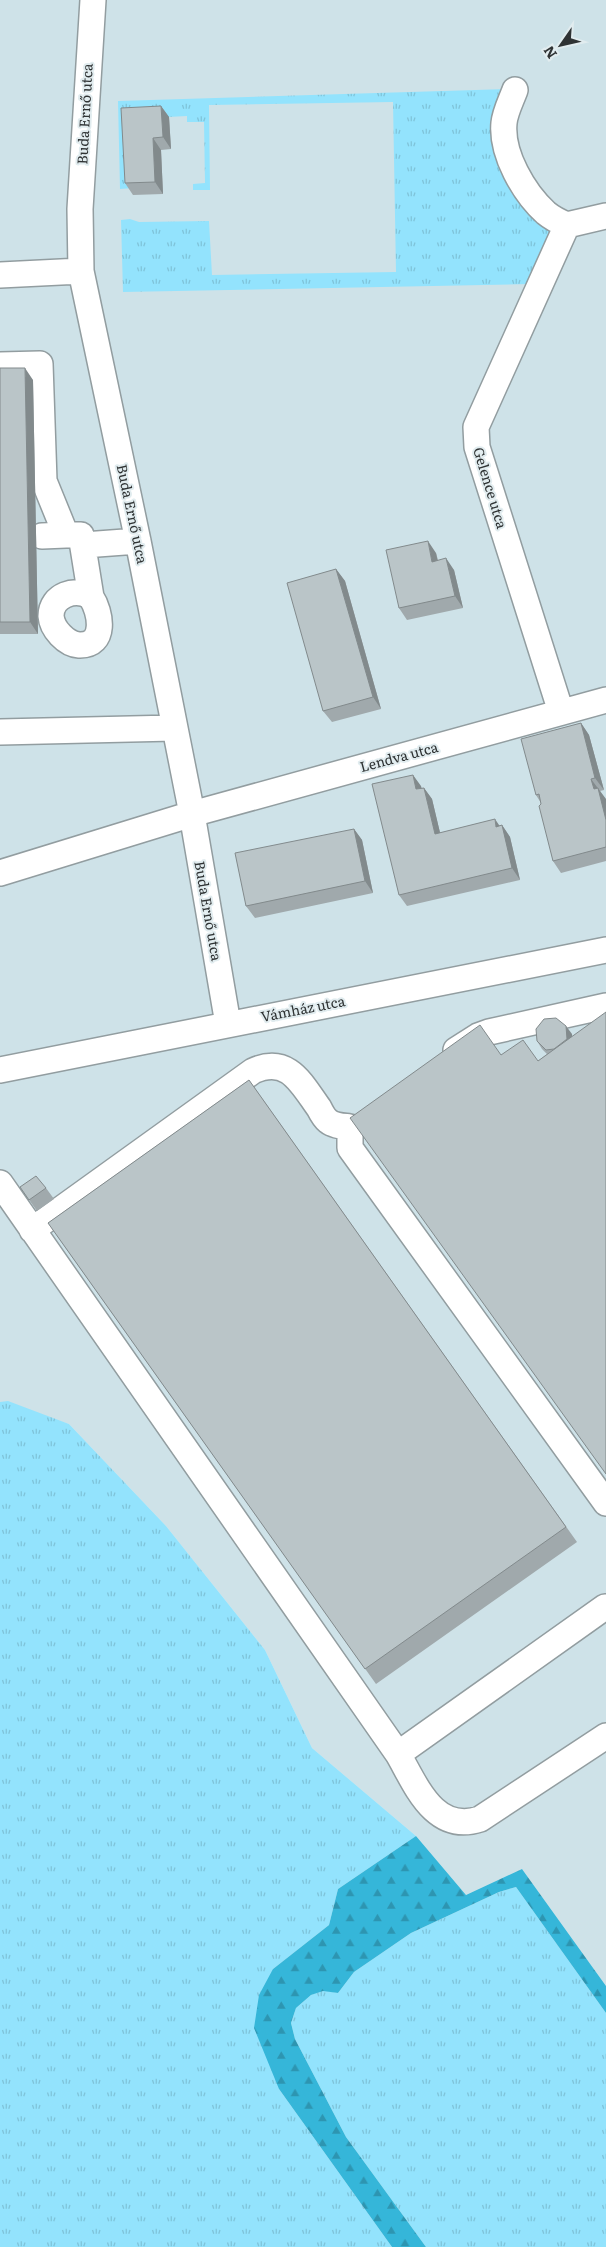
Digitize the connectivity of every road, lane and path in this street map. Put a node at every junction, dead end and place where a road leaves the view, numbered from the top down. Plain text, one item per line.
1 (93, 0) edge
2 (516, 90) dead end
3 (606, 216) edge
4 (567, 225) junction
5 (81, 271) junction
6 (0, 275) edge
7 (0, 365) edge
8 (64, 539) junction
9 (138, 541) junction
10 (91, 598) dead end
11 (606, 700) edge
12 (561, 712) junction
13 (174, 728) junction
14 (0, 732) edge
15 (192, 814) junction
16 (0, 873) edge
17 (606, 950) edge
18 (606, 1006) edge
19 (228, 1024) junction
20 (438, 1064) edge
21 (0, 1070) edge
22 (0, 1183) edge
23 (32, 1230) junction
24 (606, 1503) edge
25 (605, 1607) edge
26 (606, 1736) edge
27 (398, 1754) junction

1 - 5 street, Buda Ernő utca
2 - 4 street
3 - 4 street
4 - 12 street, Gelence utca
5 - 6 street
5 - 9 street, Buda Ernő utca
7 - 8 street
8 - 9 street
8 - 10 street
9 - 13 street, Buda Ernő utca
11 - 12 street, Lendva utca
12 - 15 street, Lendva utca
13 - 14 street
13 - 15 street, Buda Ernő utca
15 - 16 street, Lendva utca
15 - 19 street, Buda Ernő utca
17 - 19 street, Vámház utca
18 - 20 street
19 - 21 street, Vámház utca
22 - 23 street
23 - 24 street
23 - 27 street
25 - 27 street
26 - 27 street

